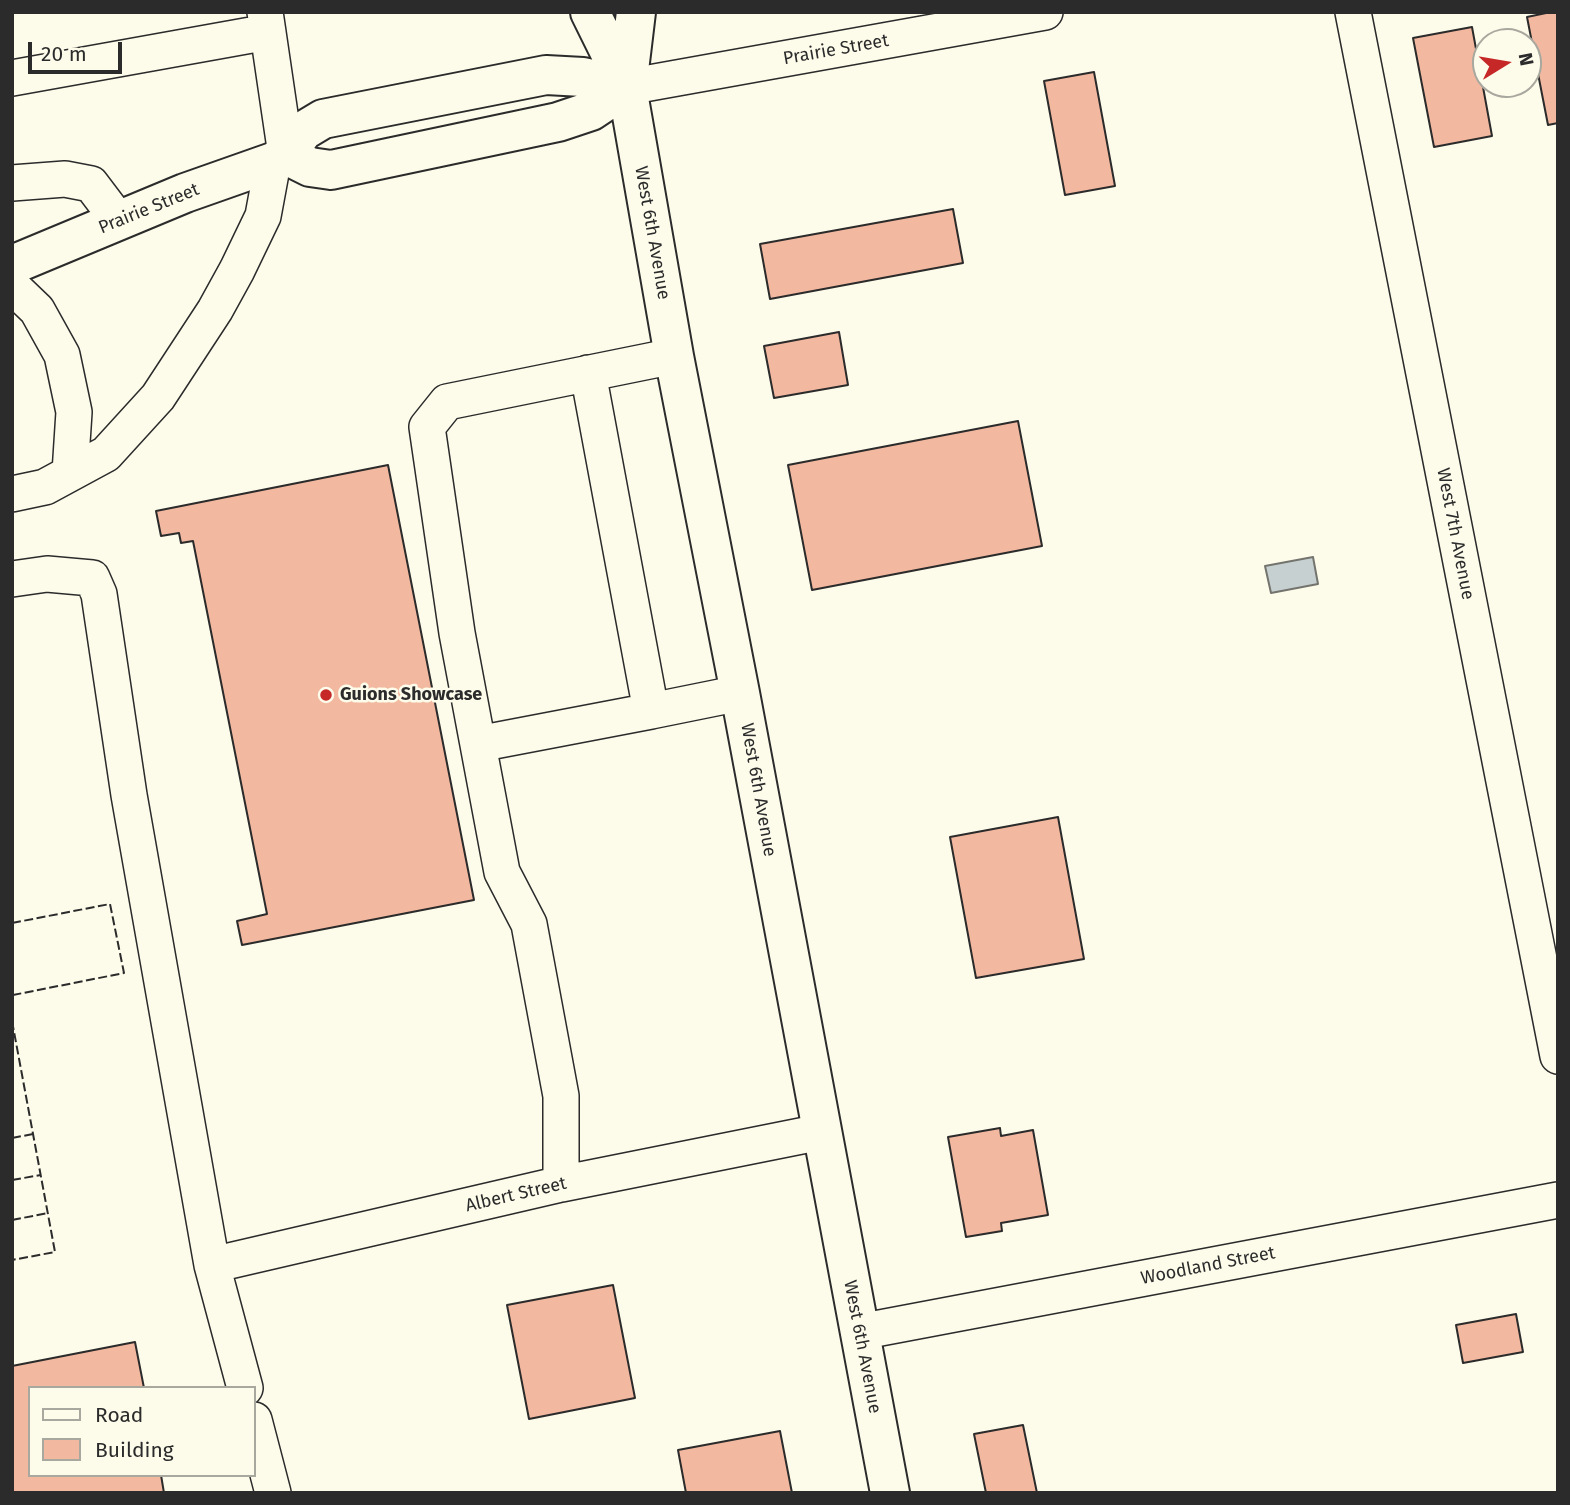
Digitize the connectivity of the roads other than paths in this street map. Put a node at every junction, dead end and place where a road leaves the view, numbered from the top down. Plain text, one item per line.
1 (590, 12) edge
2 (636, 12) edge
3 (1045, 12) edge
4 (1353, 12) edge
5 (266, 22) edge
6 (12, 78) edge
7 (627, 87) junction
8 (280, 158) junction
9 (12, 183) edge
10 (119, 221) junction
11 (12, 265) edge
12 (12, 286) edge
13 (674, 356) junction
14 (588, 373) junction
15 (70, 473) junction
16 (12, 494) edge
17 (12, 579) edge
18 (740, 694) junction
19 (652, 711) junction
20 (478, 744) junction
21 (1558, 1056) edge
22 (821, 1132) junction
23 (561, 1184) junction
24 (1558, 1200) edge
25 (212, 1265) junction
26 (859, 1332) junction
27 (244, 1386) edge
28 (256, 1428) edge
29 (273, 1493) edge
30 (890, 1493) edge

1 - 7 main road, West 6th Avenue
2 - 7 main road, West 6th Avenue
3 - 7 street, Prairie Street
4 - 21 street, West 7th Avenue
5 - 6 street
5 - 8 street
7 - 8 main road, Prairie Street
7 - 8 main road, Prairie Street
7 - 13 main road, West 6th Avenue
8 - 10 main road, Prairie Street
8 - 15 street
9 - 10 street
10 - 11 main road, Prairie Street
12 - 15 street
13 - 14 street
13 - 18 main road, West 6th Avenue
14 - 19 street
14 - 20 street
15 - 16 street
17 - 25 street
18 - 19 street
18 - 22 main road, West 6th Avenue
19 - 20 street
20 - 23 street
22 - 23 street, Albert Street
22 - 26 main road, West 6th Avenue
23 - 25 street, Albert Street
24 - 26 street, Woodland Street
25 - 27 street
26 - 30 main road, West 6th Avenue
28 - 29 street

